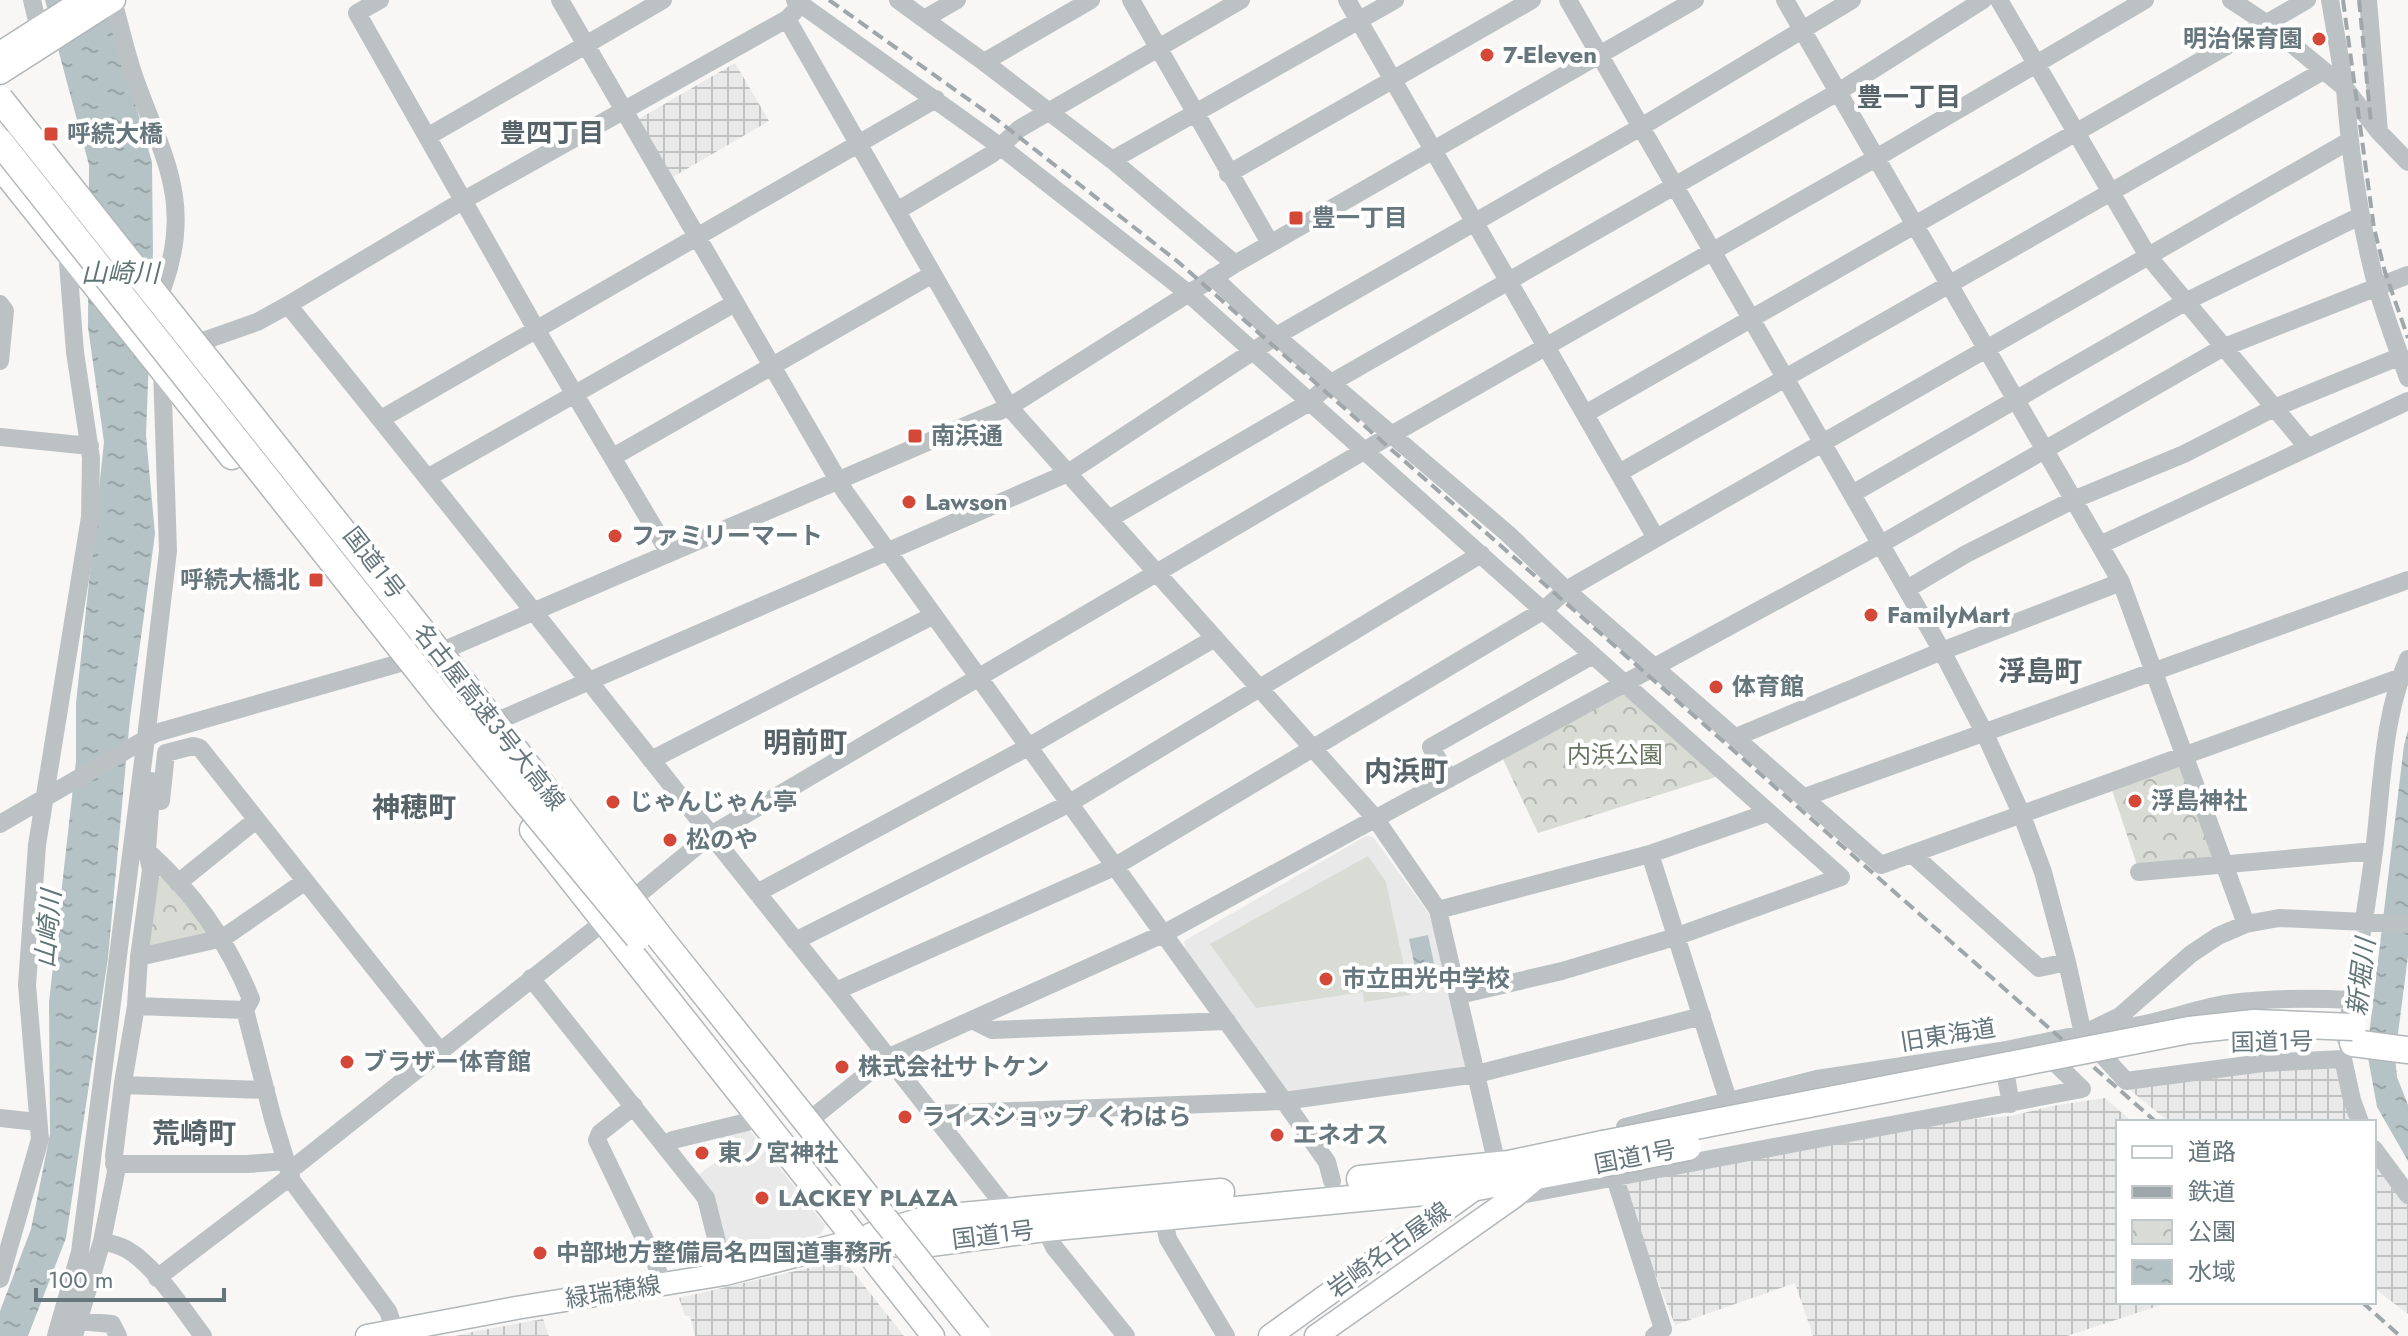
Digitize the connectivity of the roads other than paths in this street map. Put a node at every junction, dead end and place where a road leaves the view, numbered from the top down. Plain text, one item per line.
1 (32, 0) edge
2 (83, 0) edge
3 (114, 0) edge
4 (380, 0) edge
5 (560, 0) edge
6 (663, 0) edge
7 (898, 0) edge
8 (957, 0) edge
9 (1091, 0) edge
10 (1131, 0) edge
11 (1241, 0) edge
12 (1347, 0) edge
13 (1395, 0) edge
14 (1532, 0) edge
15 (1568, 0) edge
16 (1695, 0) edge
17 (1785, 0) edge
18 (1852, 0) edge
19 (1983, 0) edge
20 (1999, 0) edge
21 (2145, 0) edge
22 (2231, 0) edge
23 (2307, 0) edge
24 (2330, 0) edge
25 (2368, 0) edge
26 (802, 2) edge
27 (787, 19) junction
28 (924, 19) junction
29 (1359, 20) junction
30 (2266, 23) junction
31 (39, 29) junction
32 (1803, 31) junction
33 (584, 45) junction
34 (1157, 48) junction
35 (14, 51) edge
36 (1600, 55) junction
37 (984, 62) junction
38 (2036, 65) junction
39 (2323, 71) junction
40 (0, 73) edge
41 (1393, 79) junction
42 (0, 85) edge
43 (2345, 88) junction
44 (1838, 92) junction
45 (0, 99) edge
46 (936, 99) junction
47 (624, 111) junction
48 (1049, 111) junction
49 (1195, 114) junction
50 (1641, 127) junction
51 (2076, 132) junction
52 (2379, 132) junction
53 (427, 137) junction
54 (2349, 141) junction
55 (0, 142) edge
56 (858, 144) junction
57 (1001, 147) junction
58 (1433, 150) junction
59 (2407, 157) edge
60 (1876, 158) junction
61 (1112, 160) junction
62 (0, 165) edge
63 (1228, 174) junction
64 (1675, 186) junction
65 (2111, 193) junction
66 (464, 200) junction
67 (897, 211) junction
68 (2360, 216) junction
69 (1474, 222) junction
70 (1915, 225) junction
71 (104, 228) junction
72 (697, 237) junction
73 (1270, 243) junction
74 (67, 250) junction
75 (1712, 250) junction
76 (2148, 256) junction
77 (1235, 264) junction
78 (933, 274) junction
79 (2408, 275) edge
80 (1213, 277) junction
81 (1508, 281) junction
82 (160, 282) junction
83 (1949, 285) junction
84 (2377, 286) junction
85 (1188, 293) junction
86 (2185, 302) junction
87 (735, 303) junction
88 (288, 305) junction
89 (2, 310) edge
90 (1751, 319) junction
91 (536, 329) junction
92 (1276, 336) junction
93 (203, 341) junction
94 (1546, 346) junction
95 (2222, 348) junction
96 (1986, 349) junction
97 (1255, 352) junction
98 (2401, 356) junction
99 (0, 361) edge
100 (158, 364) junction
101 (773, 367) junction
102 (1786, 378) junction
103 (2408, 378) edge
104 (1331, 383) junction
105 (577, 394) junction
106 (2015, 400) junction
107 (2408, 401) edge
108 (1308, 403) junction
109 (1009, 407) junction
110 (2274, 408) junction
111 (1585, 414) junction
112 (381, 419) junction
113 (1391, 435) junction
114 (0, 437) edge
115 (1822, 442) junction
116 (90, 446) junction
117 (2308, 448) junction
118 (2044, 449) junction
119 (1365, 452) junction
120 (613, 457) junction
121 (1068, 473) junction
122 (1619, 473) junction
123 (427, 478) junction
124 (838, 480) junction
125 (1852, 494) junction
126 (2073, 500) junction
127 (1109, 519) junction
128 (1656, 538) junction
129 (1881, 544) junction
130 (2100, 545) junction
131 (669, 553) junction
132 (888, 553) junction
133 (1481, 554) junction
134 (1158, 574) junction
135 (2408, 580) edge
136 (2121, 582) junction
137 (1907, 589) junction
138 (1566, 590) junction
139 (1544, 610) junction
140 (532, 612) junction
141 (932, 616) junction
142 (1215, 638) junction
143 (442, 651) junction
144 (1942, 651) junction
145 (1593, 655) junction
146 (2408, 659) edge
147 (399, 665) junction
148 (1654, 667) junction
149 (2154, 673) junction
150 (2399, 678) junction
151 (979, 679) junction
152 (588, 682) junction
153 (1623, 682) junction
154 (1259, 688) junction
155 (502, 719) junction
156 (1985, 734) junction
157 (1736, 737) junction
158 (148, 738) junction
159 (1028, 747) junction
160 (1313, 748) junction
161 (2183, 755) junction
162 (651, 760) junction
163 (1449, 779) junction
164 (562, 791) junction
165 (46, 796) junction
166 (1805, 797) junction
167 (1068, 804) junction
168 (1767, 813) junction
169 (2021, 813) junction
170 (1375, 818) junction
171 (256, 820) junction
172 (0, 824) edge
173 (709, 836) junction
174 (2374, 851) junction
175 (1650, 854) junction
176 (1912, 854) junction
177 (151, 855) junction
178 (2223, 865) junction
179 (1114, 867) junction
180 (2139, 872) dead end
181 (304, 882) junction
182 (178, 883) junction
183 (640, 893) junction
184 (757, 893) junction
185 (1438, 910) junction
186 (606, 920) junction
187 (2367, 921) junction
188 (2246, 924) junction
189 (2408, 924) edge
190 (1163, 934) junction
191 (1675, 937) junction
192 (223, 938) junction
193 (795, 941) junction
194 (139, 957) junction
195 (2067, 962) junction
196 (531, 978) junction
197 (836, 991) junction
198 (1459, 995) junction
199 (2351, 1000) junction
200 (136, 1006) junction
201 (245, 1010) junction
202 (1702, 1016) junction
203 (974, 1021) junction
204 (1227, 1021) junction
205 (2101, 1026) junction
206 (2408, 1033) edge
207 (2083, 1034) junction
208 (2037, 1044) junction
209 (2408, 1050) edge
210 (440, 1051) junction
211 (2001, 1051) junction
212 (887, 1058) junction
213 (2343, 1059) junction
214 (1477, 1074) junction
215 (123, 1085) junction
216 (266, 1090) junction
217 (1284, 1101) junction
218 (1729, 1103) junction
219 (2011, 1104) junction
220 (634, 1106) junction
221 (758, 1114) junction
222 (933, 1114) junction
223 (816, 1115) junction
224 (0, 1118) edge
225 (2359, 1120) edge
226 (37, 1122) junction
227 (665, 1145) junction
228 (2376, 1152) edge
229 (1608, 1162) junction
230 (114, 1164) junction
231 (1503, 1165) junction
232 (289, 1168) junction
233 (1536, 1178) junction
234 (1332, 1181) junction
235 (1477, 1187) junction
236 (2408, 1195) edge
237 (1515, 1196) junction
238 (1010, 1213) junction
239 (1163, 1216) junction
240 (1045, 1228) junction
241 (908, 1236) junction
242 (857, 1240) junction
243 (102, 1241) junction
244 (725, 1274) junction
245 (157, 1278) junction
246 (0, 1279) edge
247 (662, 1285) junction
248 (76, 1328) edge
249 (382, 1334) edge
250 (56, 1336) edge
251 (118, 1336) edge
252 (203, 1336) edge
253 (933, 1336) edge
254 (958, 1336) edge
255 (978, 1336) edge
256 (989, 1336) edge
257 (1126, 1336) edge
258 (1226, 1336) edge
259 (1270, 1336) edge
260 (1316, 1336) edge
261 (1654, 1336) edge

1 - 31 street
2 - 31 main road
3 - 35 main road
3 - 82 street
4 - 53 street
5 - 33 street
6 - 33 street
7 - 28 street
8 - 28 street
9 - 37 street
10 - 34 street
11 - 34 street
12 - 29 street
13 - 29 street
14 - 41 street
15 - 36 street
16 - 36 street
17 - 32 street
18 - 32 street
19 - 44 street
20 - 38 street
21 - 38 street
22 - 30 street
23 - 30 street
24 - 43 street
25 - 52 street
26 - 27 street
26 - 46 street
27 - 47 street
27 - 56 street
28 - 37 street
29 - 41 street
29 - 49 street
30 - 39 street
30 - 51 street
31 - 35 main road
32 - 44 street
32 - 50 street
33 - 47 street
33 - 53 street
34 - 48 street
34 - 49 street
35 - 40 main road
36 - 50 street
36 - 58 street
37 - 48 street
38 - 51 street
38 - 60 street
39 - 43 street
39 - 65 street
41 - 58 street
41 - 63 street
42 - 82 highway, 国道1号
43 - 52 street
43 - 54 street
44 - 60 street
44 - 64 street
45 - 71 highway, 名古屋高速3号大高線, bridge
46 - 56 street
46 - 57 street
47 - 66 street
47 - 72 street
48 - 57 street
48 - 61 street
49 - 61 street
49 - 63 street
50 - 64 street
50 - 69 street
51 - 65 street
51 - 70 street
52 - 59 street
53 - 66 street
54 - 68 street
54 - 76 street
55 - 254 highway, 名古屋高速3号大高線, bridge
56 - 67 street
56 - 72 street
57 - 67 street
57 - 85 street
58 - 69 street
58 - 73 street
60 - 70 street
60 - 75 street
61 - 77 street
62 - 74 highway, 国道1号
63 - 73 street
64 - 75 street
64 - 81 street
65 - 76 street
65 - 83 street
66 - 88 street
66 - 91 street
67 - 78 street
68 - 84 street
68 - 86 street
69 - 81 street
69 - 92 street
70 - 83 street
70 - 90 street
71 - 164 highway, bridge
71 - 255 highway, 名古屋高速3号大高線, bridge
72 - 87 street
72 - 91 street
73 - 77 street
74 - 100 highway, 国道1号
74 - 116 street
75 - 90 street
75 - 94 street
76 - 86 street
76 - 96 street
77 - 80 street
78 - 101 street
78 - 109 street
79 - 84 street
80 - 85 street
80 - 92 street
81 - 94 street
81 - 104 street
82 - 93 highway, 国道1号
83 - 96 street
83 - 102 street
84 - 95 street
84 - 98 street
85 - 97 street
85 - 109 street
86 - 95 street
86 - 106 street
87 - 101 street
87 - 105 street
88 - 93 street
88 - 112 street
89 - 99 street
90 - 102 street
90 - 111 street
91 - 105 street
91 - 112 street
92 - 97 street
92 - 104 street
93 - 143 highway, 国道1号
94 - 111 street
94 - 113 street
95 - 110 street
95 - 118 street
96 - 106 street
96 - 115 street
97 - 108 street
97 - 121 street
98 - 103 street
98 - 110 street
100 - 147 highway, 国道1号
100 - 158 street
101 - 120 street
101 - 124 street
102 - 115 street
102 - 122 street
104 - 108 street
104 - 113 street
105 - 120 street
105 - 123 street
106 - 118 street
106 - 125 street
107 - 117 street
108 - 119 street
108 - 127 street
109 - 121 street
109 - 124 street
110 - 117 street
110 - 126 street
111 - 122 street
112 - 123 street
113 - 119 street
113 - 138 street
114 - 116 street
115 - 125 street
115 - 128 street
116 - 165 street
117 - 130 street
118 - 126 street
118 - 129 street
119 - 133 street
119 - 134 street
120 - 131 street
121 - 127 street
121 - 132 street
122 - 128 street
123 - 140 street
124 - 131 street
124 - 132 street
125 - 129 street
126 - 130 street
126 - 137 street
127 - 134 street
128 - 138 street
129 - 137 street
129 - 148 street
130 - 136 street
131 - 140 street
132 - 141 street
132 - 152 street
133 - 139 street
133 - 154 street
134 - 142 street
134 - 151 street
135 - 149 street
136 - 144 street
136 - 149 street
137 - 144 street
138 - 139 street
138 - 148 street
139 - 145 street
139 - 160 street
140 - 143 street
140 - 152 street
141 - 151 street
141 - 162 street
142 - 154 street
142 - 159 street
143 - 147 street
143 - 155 highway, 国道1号
144 - 156 street
144 - 157 street
145 - 153 street
145 - 163 street
146 - 150 street
147 - 158 street
147 - 186 highway, 国道1号
148 - 153 street
148 - 157 street
149 - 156 street
149 - 161 street
150 - 161 street
150 - 174 street
151 - 159 street
151 - 173 street
152 - 155 street
152 - 162 street
153 - 163 street
153 - 168 street
154 - 160 street
154 - 167 street
155 - 164 highway, 国道1号
156 - 166 street
156 - 169 street
157 - 166 street
158 - 165 street
158 - 177 street
158 - 250 street
159 - 167 street
159 - 184 street
160 - 170 street
160 - 179 street
161 - 169 street
161 - 178 street
162 - 173 street
163 - 170 street
164 - 183 highway, 国道1号
165 - 172 street
165 - 226 street
166 - 176 street
167 - 179 street
167 - 193 street
168 - 175 street
168 - 191 street
169 - 176 street
169 - 195 street
170 - 185 street
170 - 190 street
171 - 177 street
171 - 181 street
171 - 182 street
173 - 183 street
173 - 184 street
174 - 178 street
174 - 187 street
175 - 185 street
175 - 191 street
176 - 195 street
177 - 182 street
177 - 194 street
178 - 180 street
178 - 188 street
179 - 190 street
179 - 197 street
181 - 192 street
181 - 210 street
182 - 192 street
183 - 223 highway, 国道1号
184 - 193 street
185 - 198 street
186 - 196 street
186 - 221 highway, 国道1号
187 - 188 street, 旧東海道
187 - 189 street, 旧東海道
187 - 199 street
188 - 205 street, 旧東海道
190 - 203 street
190 - 204 street
191 - 198 street
191 - 202 street
192 - 194 street
192 - 201 street
193 - 197 street
194 - 200 street
195 - 207 street
196 - 210 street
196 - 220 street
197 - 212 street
198 - 214 street
199 - 205 street
199 - 213 street
200 - 201 street
200 - 215 street
201 - 216 street
202 - 214 street
202 - 218 street
203 - 204 street
203 - 212 street
204 - 217 street
205 - 207 street, 旧東海道
206 - 229 highway, 国道1号, bridge
207 - 208 street, 旧東海道
207 - 213 street
208 - 211 street, 旧東海道
208 - 219 street
209 - 229 highway, 国道1号, bridge
210 - 232 street
211 - 218 street, 旧東海道
211 - 219 street
212 - 222 street
212 - 223 street
213 - 225 street
214 - 217 street
214 - 231 street
215 - 216 street
215 - 230 street
216 - 232 street
217 - 222 street
217 - 234 street
218 - 231 street, 旧東海道
219 - 229 street
220 - 227 street
220 - 247 street
221 - 227 street
221 - 242 highway, 国道1号
222 - 238 street
223 - 241 highway, 国道1号
224 - 226 street
226 - 246 street
227 - 244 street
228 - 236 street
229 - 231 highway, 国道1号
229 - 233 highway, 国道1号
229 - 237 street
229 - 261 street
230 - 232 street
230 - 243 street
231 - 234 highway, 国道1号
231 - 235 main road, 岩崎名古屋線
232 - 245 street
232 - 249 street
233 - 235 highway, 国道1号
233 - 237 main road, 岩崎名古屋線
234 - 238 highway, 国道1号
235 - 239 highway, 国道1号
235 - 259 main road, 岩崎名古屋線
237 - 260 main road, 岩崎名古屋線
238 - 241 highway, 国道1号
239 - 240 highway, 国道1号
239 - 258 street
240 - 241 highway, 国道1号
240 - 257 street
241 - 242 highway, 国道1号
241 - 256 main road
242 - 244 main road, 緑瑞穂線
242 - 253 main road
243 - 245 street
243 - 248 street
244 - 247 main road, 緑瑞穂線
245 - 252 street
247 - 249 main road, 緑瑞穂線
248 - 251 street

